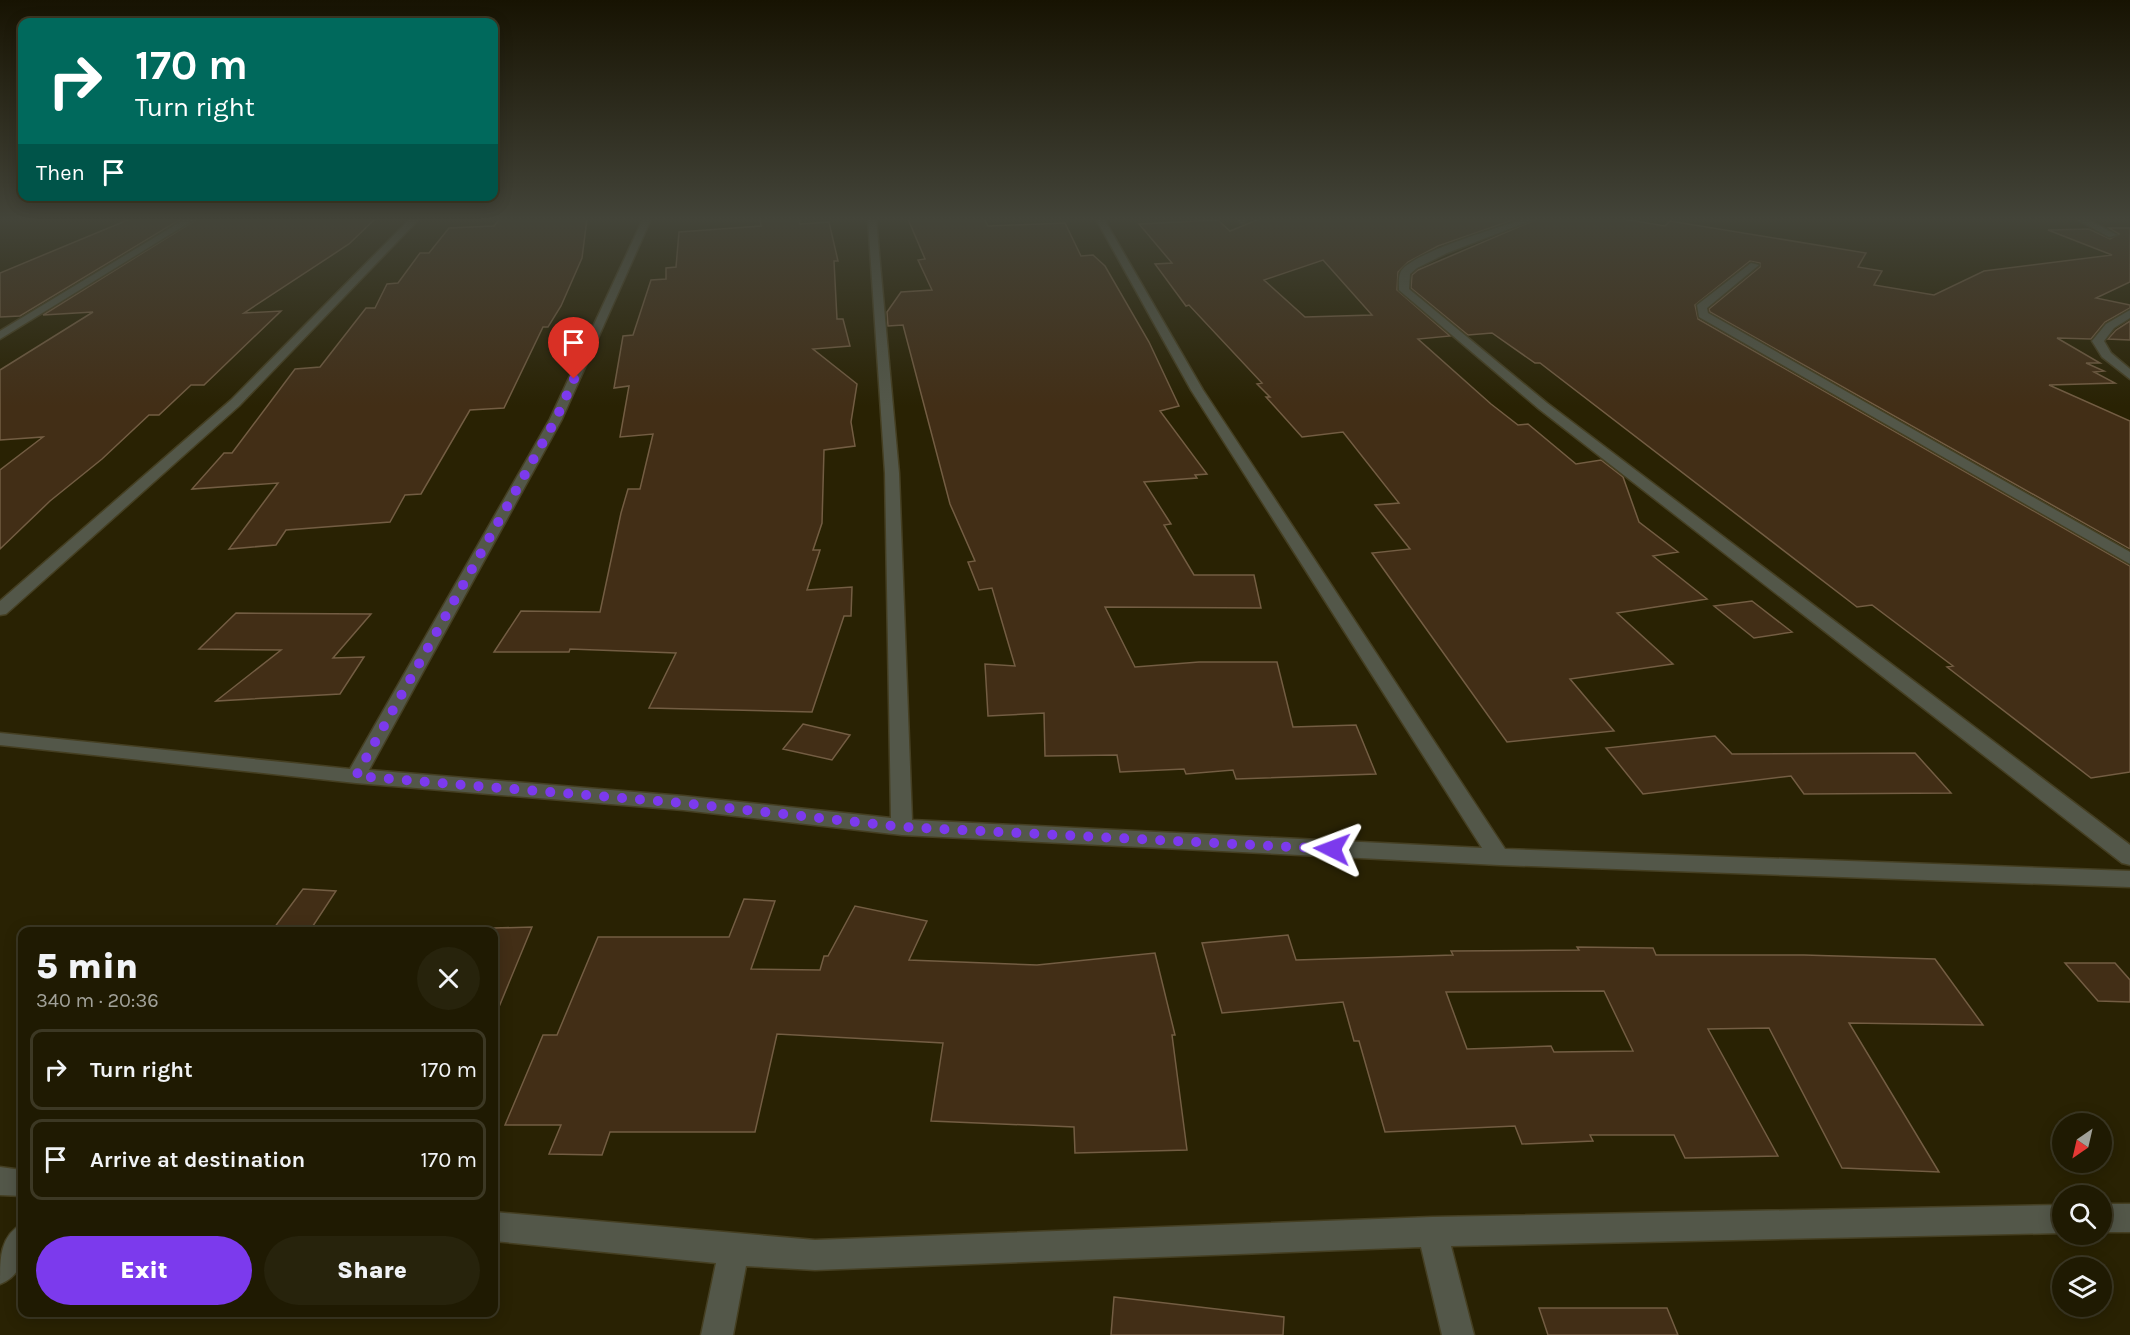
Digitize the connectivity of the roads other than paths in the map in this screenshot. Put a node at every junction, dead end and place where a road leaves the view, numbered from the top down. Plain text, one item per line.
1 (89, 281) edge
2 (354, 281) edge
3 (619, 281) edge
4 (877, 281) edge
5 (1135, 281) edge
6 (1404, 281) edge
7 (1733, 281) edge
8 (2130, 313) edge
9 (0, 336) edge
10 (2130, 375) edge
11 (2130, 559) edge
12 (0, 610) edge
13 (0, 739) edge
14 (356, 776) junction
15 (902, 827) junction
16 (1499, 857) junction
17 (2130, 857) edge
18 (2130, 879) edge
19 (0, 1181) edge
20 (18, 1183) edge
21 (2112, 1218) edge
22 (2130, 1218) edge
23 (2052, 1219) edge
24 (498, 1227) edge
25 (1432, 1232) junction
26 (18, 1244) edge
27 (734, 1250) junction
28 (0, 1269) edge
29 (717, 1335) edge
30 (1458, 1335) edge

1 - 9 street
2 - 12 street
3 - 14 street
4 - 15 street
5 - 16 street
6 - 17 street
7 - 11 street
8 - 10 street
13 - 14 street
14 - 15 street
15 - 16 street
16 - 18 street
19 - 20 street
21 - 22 street
23 - 25 street
24 - 27 street
25 - 27 street
25 - 30 street
26 - 28 street
27 - 29 street

